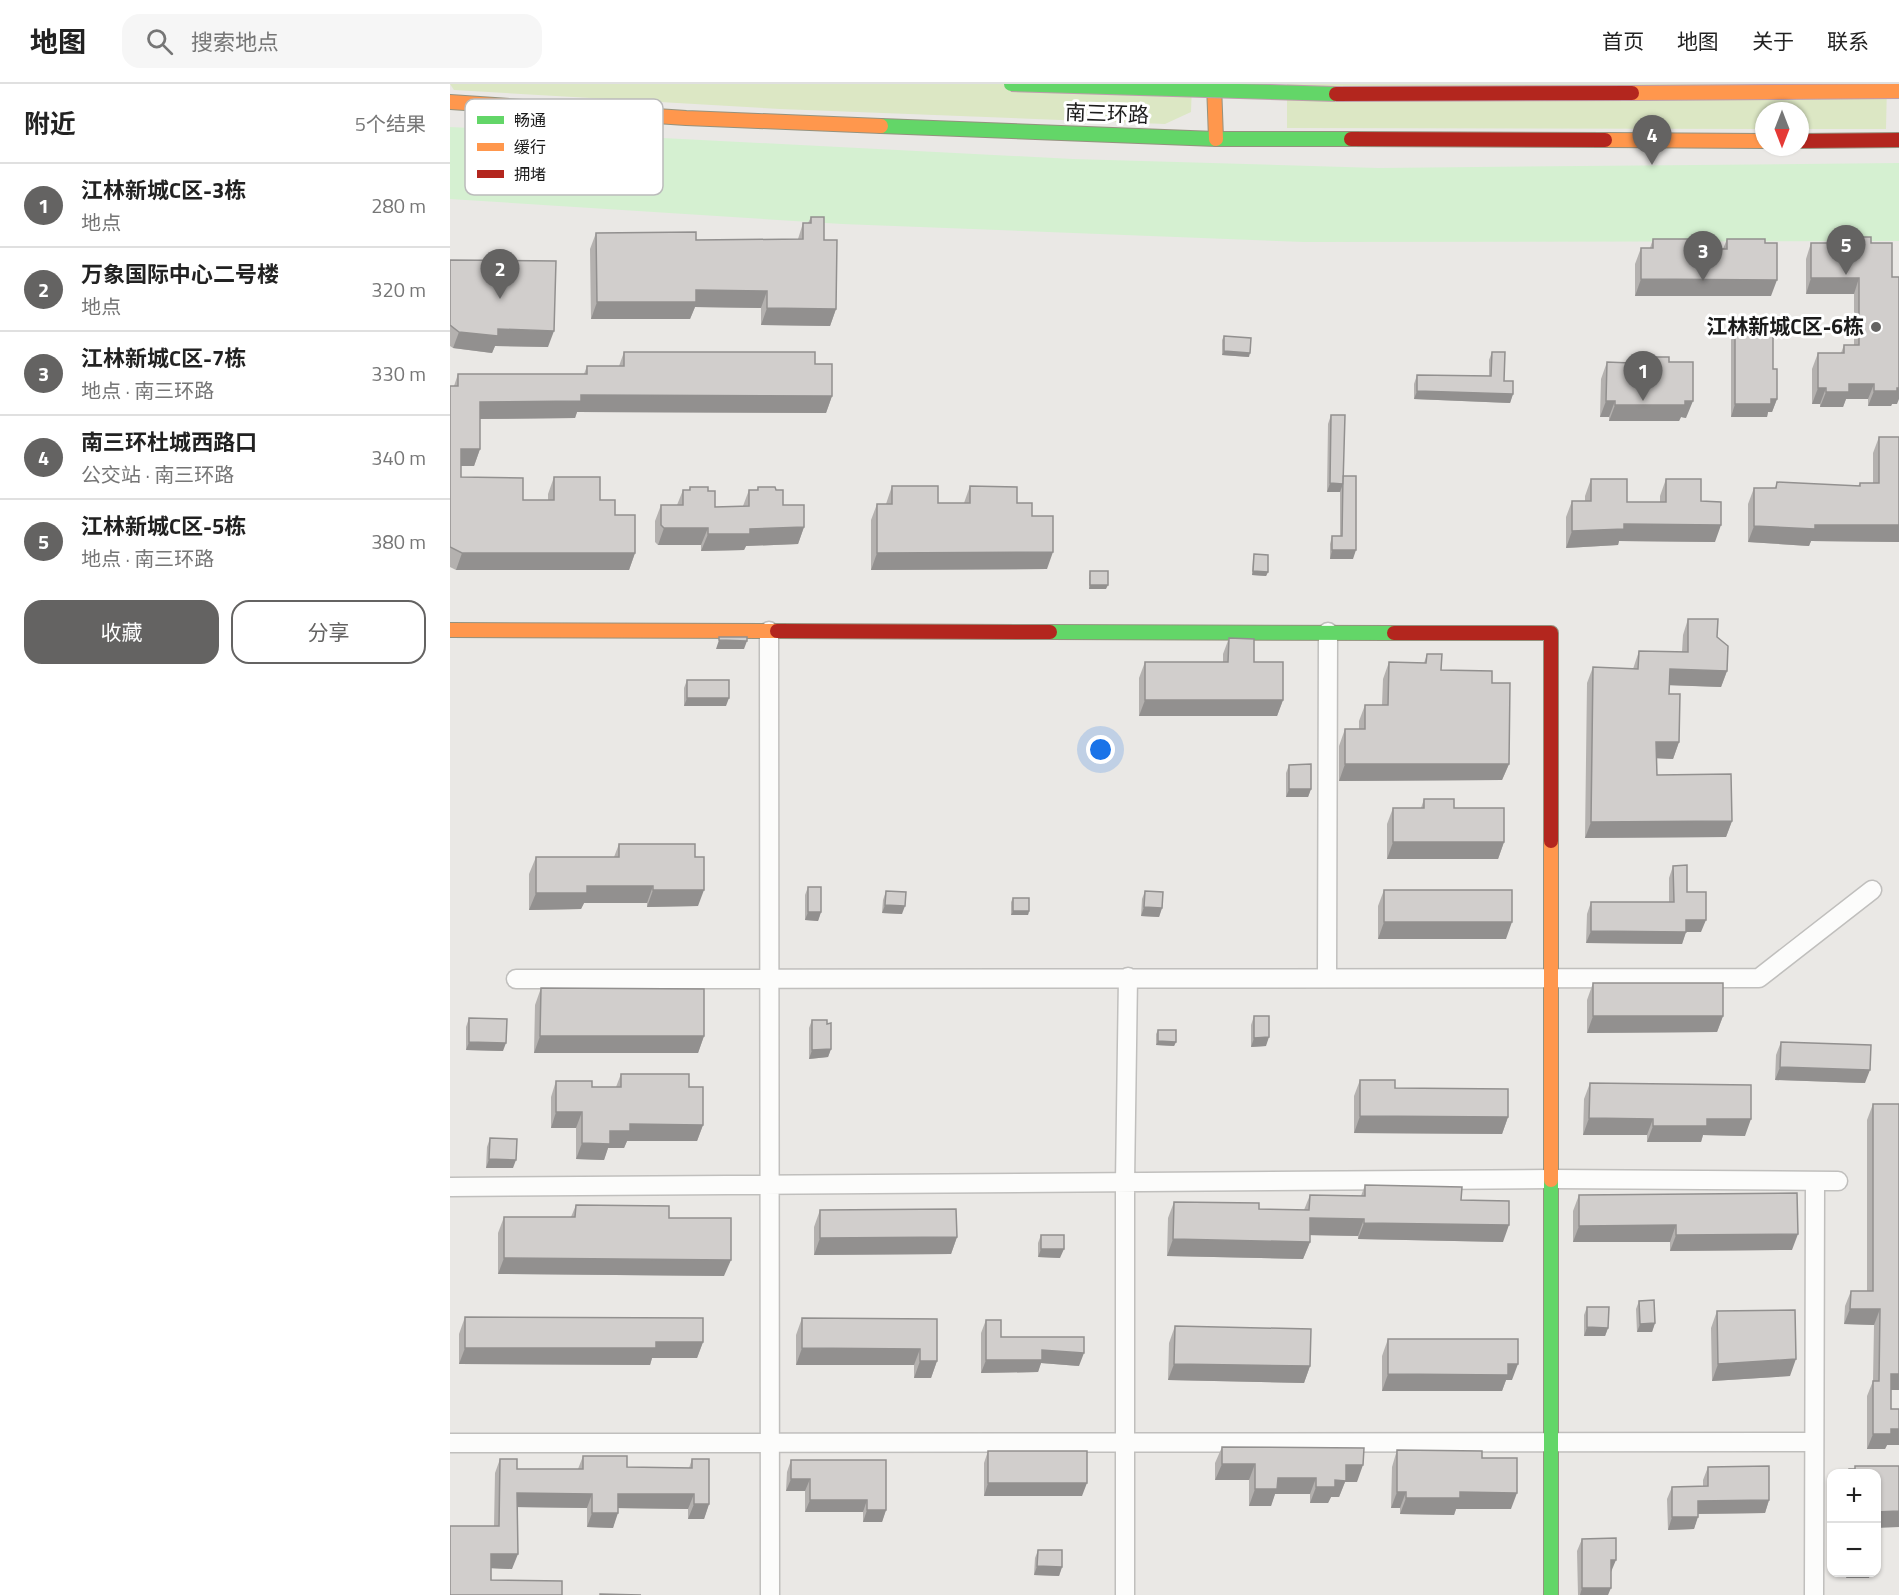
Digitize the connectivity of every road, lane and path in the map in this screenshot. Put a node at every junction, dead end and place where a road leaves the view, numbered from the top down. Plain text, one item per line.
1 (1011, 84) edge
2 (1214, 84) edge
3 (1899, 91) edge
4 (450, 102) edge
5 (465, 103) edge
6 (663, 116) edge
7 (1216, 139) junction
8 (1899, 140) edge
9 (1755, 141) edge
10 (1809, 141) edge
11 (450, 630) edge
12 (769, 631) junction
13 (1328, 632) junction
14 (1872, 890) dead end
15 (1128, 977) junction
16 (1327, 977) junction
17 (1552, 977) junction
18 (516, 979) dead end
19 (769, 981) junction
20 (1552, 1179) junction
21 (1815, 1181) junction
22 (1838, 1181) dead end
23 (1125, 1182) junction
24 (767, 1183) junction
25 (450, 1187) edge
26 (1551, 1442) junction
27 (1813, 1442) junction
28 (450, 1443) edge
29 (1125, 1443) junction
30 (768, 1444) junction
31 (770, 1595) edge
32 (1125, 1595) edge
33 (1551, 1595) edge
34 (1814, 1595) edge

1 - 3 main road, bridge
2 - 7 main road
4 - 5 main road, 南三环路
6 - 7 main road, 南三环路
7 - 9 main road, 南三环路
8 - 10 main road
11 - 12 main road
12 - 13 main road
12 - 19 street
13 - 16 street
13 - 17 main road
14 - 17 street
15 - 16 street
15 - 19 street
15 - 23 street
16 - 17 street
17 - 20 main road
18 - 19 street
19 - 24 street
20 - 21 street
20 - 23 street
20 - 26 main road
21 - 22 street
21 - 27 street
23 - 24 street
23 - 29 street
24 - 25 street
24 - 30 street
26 - 27 street
26 - 29 street
26 - 33 main road
27 - 34 street
28 - 30 street
29 - 30 street
29 - 32 street
30 - 31 street

